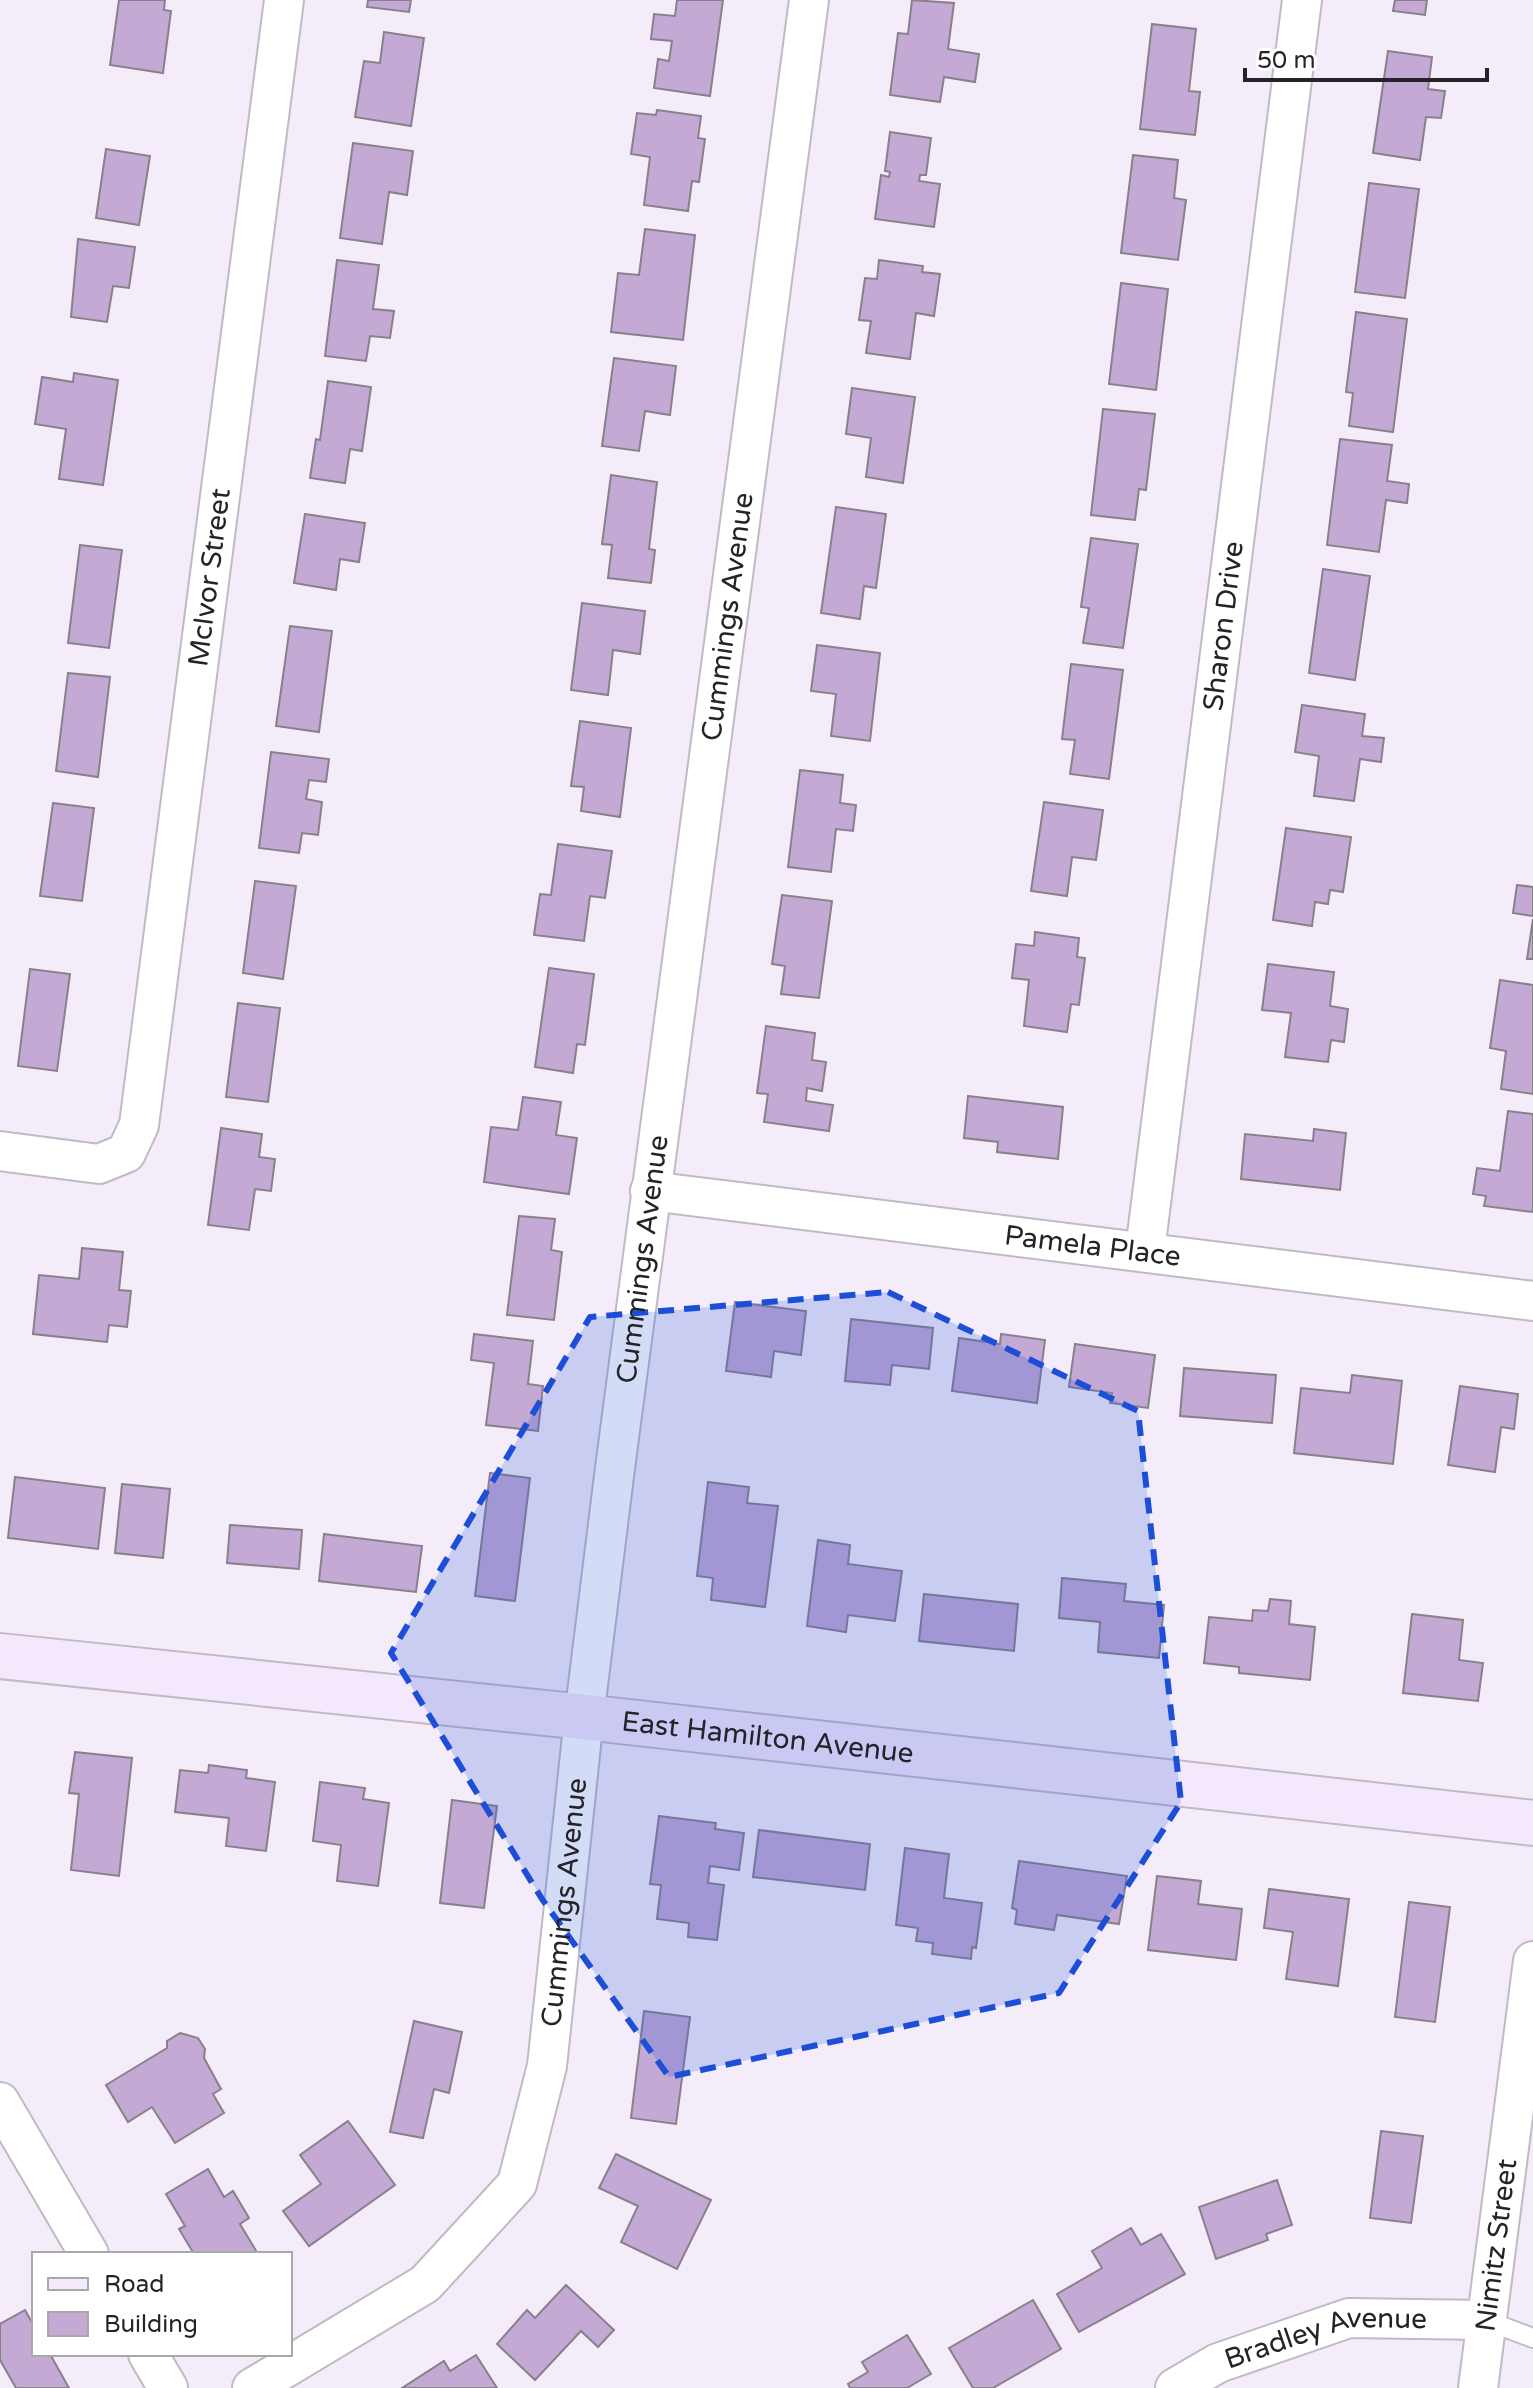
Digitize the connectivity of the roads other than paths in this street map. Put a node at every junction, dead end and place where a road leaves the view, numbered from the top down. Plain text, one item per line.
1 (284, 0) edge
2 (809, 0) edge
3 (1302, 0) edge
4 (0, 1151) edge
5 (650, 1191) junction
6 (1145, 1251) junction
7 (1533, 1301) edge
8 (0, 1656) edge
9 (584, 1717) junction
10 (1533, 1823) edge
11 (1533, 1961) edge
12 (0, 2102) edge
13 (88, 2252) edge
14 (1485, 2320) junction
15 (1533, 2338) edge
16 (149, 2356) edge
17 (168, 2388) edge
18 (252, 2388) edge
19 (1175, 2388) edge
20 (1478, 2388) edge

1 - 4 street, McIvor Street
2 - 5 street, Cummings Avenue
3 - 6 street, Sharon Drive
5 - 6 street, Pamela Place
5 - 9 street, Cummings Avenue
6 - 7 street, Pamela Place
8 - 9 street, East Hamilton Avenue
9 - 10 street, East Hamilton Avenue
9 - 18 street, Cummings Avenue
11 - 14 street, Nimitz Street
12 - 13 street
14 - 15 lane
14 - 19 street, Bradley Avenue
14 - 20 street, Nimitz Street
16 - 17 street

